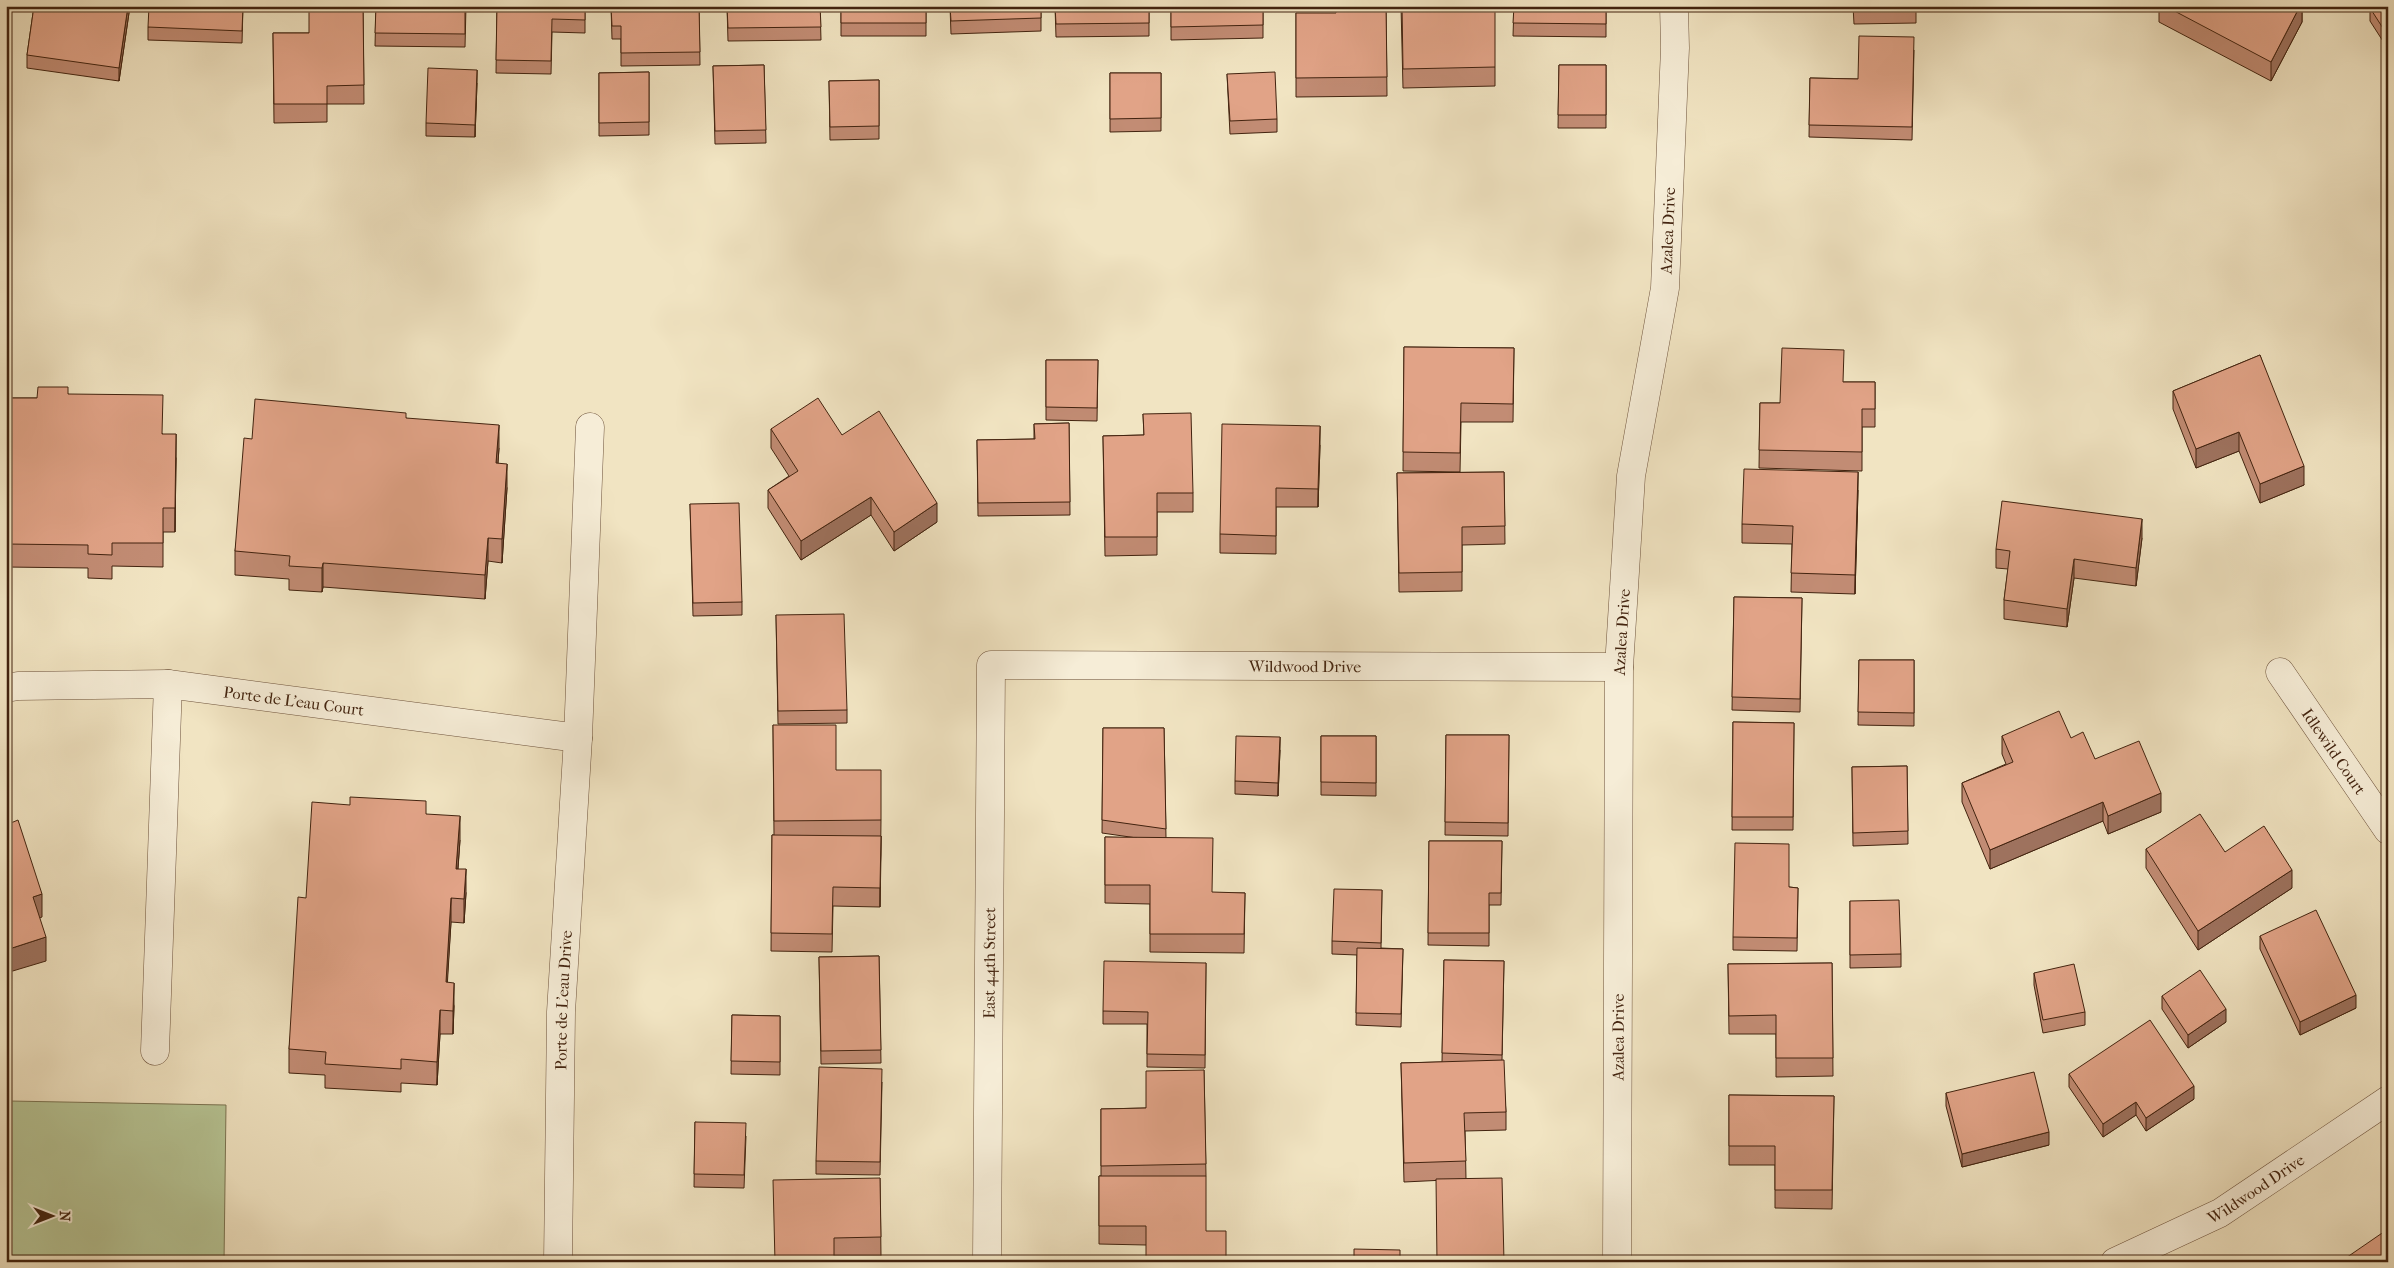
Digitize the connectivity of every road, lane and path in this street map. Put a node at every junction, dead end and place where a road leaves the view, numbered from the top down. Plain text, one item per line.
1 (1674, 6) edge
2 (590, 427) dead end
3 (991, 665) joint
4 (1619, 667) junction
5 (2280, 672) dead end
6 (168, 684) junction
7 (6, 688) edge
8 (578, 738) junction
9 (2388, 830) edge
10 (155, 1052) dead end
11 (2388, 1100) edge
12 (558, 1262) edge
13 (987, 1262) edge
14 (1617, 1262) edge
15 (2115, 1262) edge

1 - 4 street, Azalea Drive
2 - 8 street, Porte de L'eau Drive
3 - 4 street, Wildwood Drive
3 - 13 street, East 44th Street
4 - 14 street, Azalea Drive
5 - 9 street, Idlewild Court
6 - 7 street, Porte de L'eau Court
6 - 8 street, Porte de L'eau Court
6 - 10 street
8 - 12 street, Porte de L'eau Drive
11 - 15 street, Wildwood Drive

